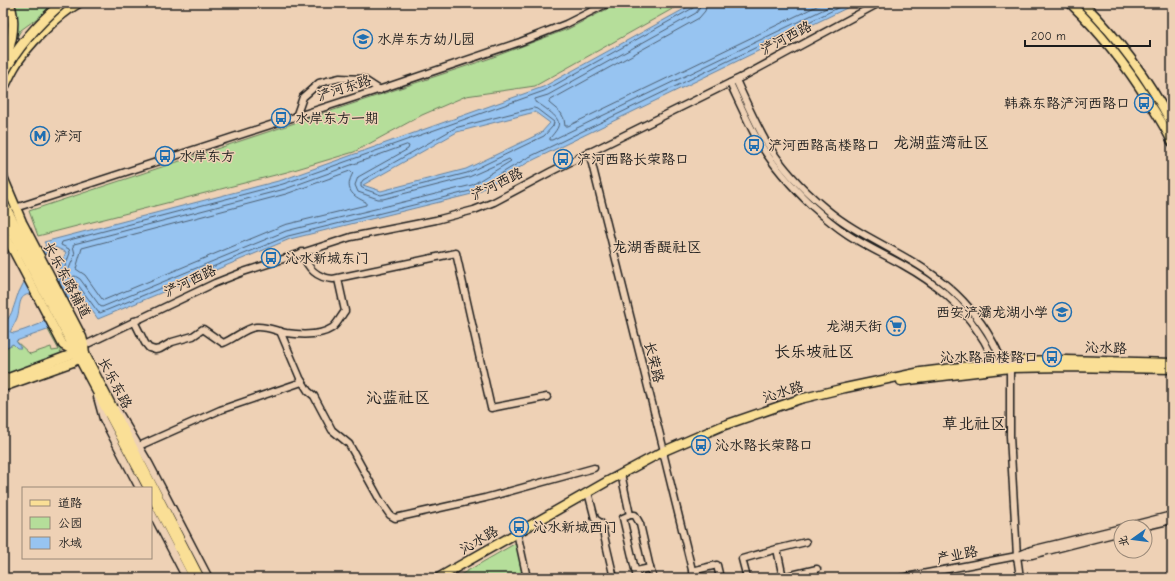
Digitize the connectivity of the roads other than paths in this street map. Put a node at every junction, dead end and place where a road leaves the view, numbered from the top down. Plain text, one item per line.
1 (9, 3) edge
2 (62, 3) edge
3 (79, 3) edge
4 (608, 3) edge
5 (879, 3) edge
6 (1070, 3) edge
7 (1083, 3) edge
8 (600, 5) edge
9 (3, 38) edge
10 (29, 48) junction
11 (3, 65) edge
12 (3, 74) edge
13 (736, 80) junction
14 (730, 83) junction
15 (3, 90) edge
16 (380, 90) junction
17 (296, 117) junction
18 (1172, 124) edge
19 (1172, 142) edge
20 (589, 152) junction
21 (3, 177) edge
22 (4, 203) edge
23 (15, 208) junction
24 (5, 219) edge
25 (19, 224) junction
26 (7, 237) edge
27 (302, 252) junction
28 (338, 279) junction
29 (134, 322) junction
30 (280, 332) junction
31 (81, 349) junction
32 (1172, 363) edge
33 (1002, 365) junction
34 (1172, 369) edge
35 (3, 380) edge
36 (302, 382) junction
37 (3, 387) edge
38 (94, 388) junction
39 (105, 392) junction
40 (547, 397) dead end
41 (139, 446) junction
42 (664, 454) junction
43 (594, 468) dead end
44 (622, 478) junction
45 (138, 487) edge
46 (147, 487) edge
47 (149, 487) edge
48 (152, 493) edge
49 (589, 496) junction
50 (152, 497) edge
51 (152, 513) edge
52 (630, 515) junction
53 (1172, 515) edge
54 (1153, 520) edge
55 (1172, 520) edge
56 (1153, 524) edge
57 (1113, 530) edge
58 (1113, 534) edge
59 (518, 537) junction
60 (806, 542) dead end
61 (777, 549) junction
62 (1017, 556) junction
63 (650, 568) junction
64 (817, 569) dead end
65 (692, 571) junction
66 (636, 575) edge
67 (191, 577) edge
68 (209, 578) edge
69 (438, 578) edge
70 (447, 578) edge
71 (527, 578) edge
72 (614, 578) edge
73 (653, 578) edge
74 (694, 578) edge
75 (720, 578) edge
76 (747, 578) edge
77 (783, 578) edge
78 (901, 578) edge
79 (1020, 578) edge

1 - 11 highway, bridge
2 - 12 highway, bridge
3 - 10 main road
4 - 8 street, 浐河东路
5 - 13 street, 浐河西路
6 - 19 main road
7 - 18 main road
8 - 16 street, 浐河东路
9 - 10 street
10 - 15 main road
13 - 14 street, 浐河西路
13 - 33 street
14 - 20 street, 浐河西路
14 - 33 street
16 - 17 street, 浐河东路
16 - 17 street
17 - 23 street, 浐河东路
20 - 27 street, 浐河西路
20 - 42 street, 长荣路
21 - 23 main road
22 - 25 main road, 长乐东路
23 - 25 main road
24 - 26 main road
25 - 31 main road, 长乐东路
25 - 31 main road, 长乐东路辅道
26 - 31 main road, 长乐东路
26 - 31 main road
27 - 28 street
27 - 29 street, 浐河西路
28 - 30 street
28 - 40 street
29 - 30 street
29 - 31 street, 浐河西路
30 - 36 street
31 - 35 main road, 浐河西路
31 - 37 main road, 浐河西路
31 - 38 main road, 长乐东路
31 - 39 main road, 长乐东路
32 - 33 main road, 沁水路
33 - 34 main road, 沁水路
33 - 42 main road, 沁水路
33 - 62 street
36 - 41 street
36 - 43 street
38 - 45 street
38 - 46 main road, 长乐东路
39 - 41 street
39 - 47 main road, 长乐东路
41 - 68 street
42 - 44 main road, 沁水路
42 - 65 street, 长荣路
42 - 69 main road, 沁水路
44 - 49 main road, 沁水路
44 - 52 street
48 - 67 main road, 长乐东路
49 - 59 main road, 沁水路
49 - 72 street
50 - 67 main road
51 - 67 street
52 - 63 street
52 - 66 street
53 - 54 street
55 - 56 street
57 - 62 street, 产业路
58 - 62 street, 产业路
59 - 70 main road, 沁水路
59 - 71 street
60 - 61 street
61 - 76 street
61 - 77 street
62 - 78 street, 产业路
62 - 79 street
63 - 66 street
63 - 73 street
64 - 77 street
65 - 74 street, 长荣路
65 - 75 street

